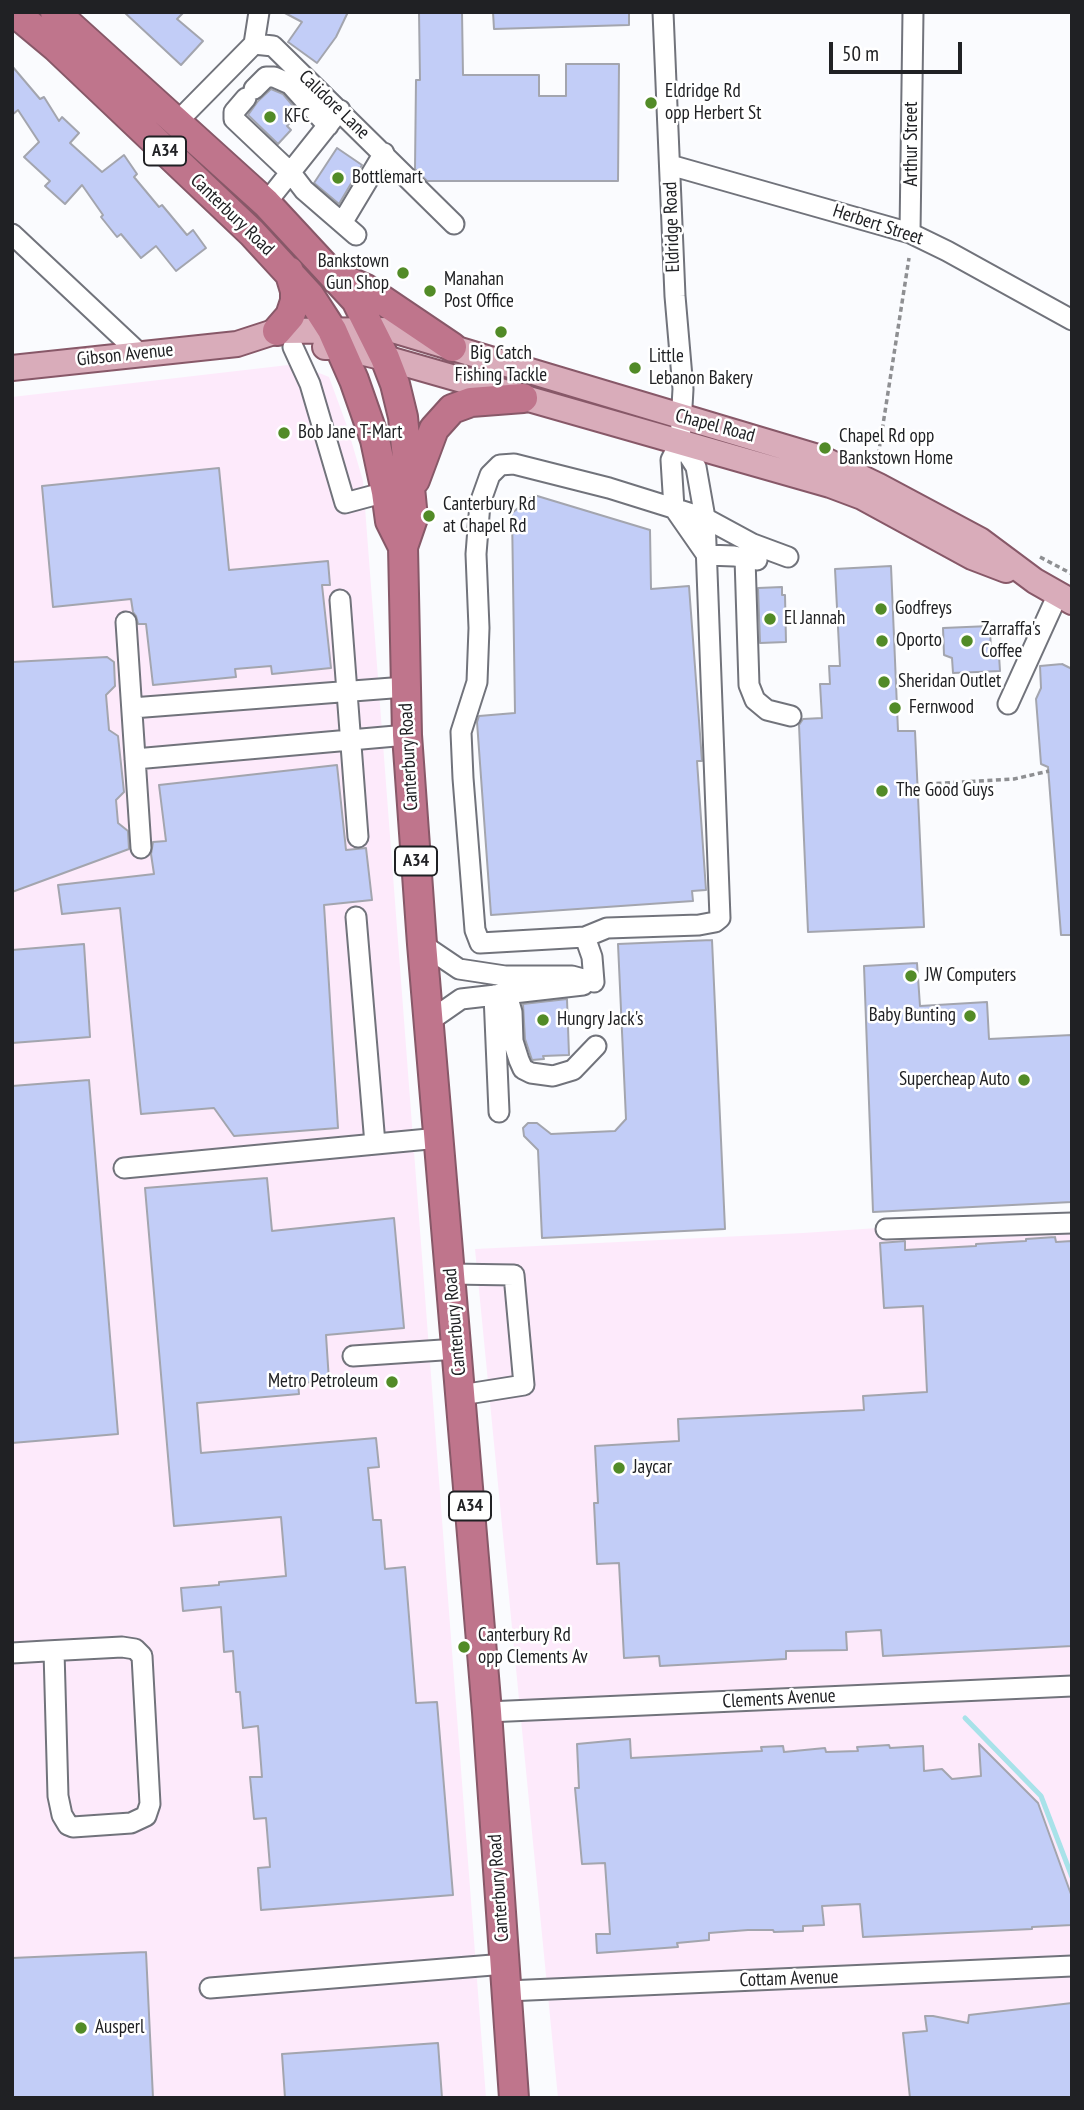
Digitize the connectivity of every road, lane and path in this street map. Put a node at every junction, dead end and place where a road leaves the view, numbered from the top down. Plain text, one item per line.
1 (14, 12) edge
2 (55, 12) edge
3 (259, 12) edge
4 (663, 12) edge
5 (913, 12) edge
6 (254, 44) junction
7 (237, 61) junction
8 (253, 90) junction
9 (334, 118) junction
10 (177, 122) junction
11 (384, 153) junction
12 (670, 165) junction
13 (291, 173) junction
14 (266, 203) junction
15 (454, 224) dead end
16 (910, 233) junction
17 (12, 234) edge
18 (909, 258) dead end
19 (289, 271) junction
20 (334, 275) junction
21 (1072, 320) edge
22 (371, 330) junction
23 (336, 338) junction
24 (285, 339) junction
25 (452, 347) junction
26 (140, 354) junction
27 (385, 358) junction
28 (12, 368) edge
29 (523, 398) junction
30 (681, 430) junction
31 (876, 468) dead end
32 (399, 491) junction
33 (674, 508) junction
34 (705, 518) junction
35 (706, 555) junction
36 (745, 558) junction
37 (1065, 598) edge
38 (340, 600) dead end
39 (126, 622) dead end
40 (405, 687) junction
41 (347, 692) junction
42 (1008, 704) dead end
43 (132, 708) junction
44 (791, 716) dead end
45 (407, 735) junction
46 (350, 741) junction
47 (135, 759) junction
48 (1049, 771) dead end
49 (928, 784) dead end
50 (358, 837) dead end
51 (141, 848) dead end
52 (356, 917) dead end
53 (585, 937) junction
54 (422, 944) junction
55 (594, 982) junction
56 (496, 995) junction
57 (428, 1022) junction
58 (596, 1046) dead end
59 (499, 1112) dead end
60 (439, 1138) junction
61 (375, 1144) junction
62 (124, 1168) dead end
63 (1072, 1223) edge
64 (886, 1229) dead end
65 (451, 1274) junction
66 (457, 1349) junction
67 (353, 1356) dead end
68 (461, 1395) junction
69 (54, 1651) junction
70 (12, 1653) edge
71 (1072, 1686) edge
72 (487, 1713) junction
73 (1072, 1966) edge
74 (506, 1977) junction
75 (210, 1988) dead end
76 (514, 2098) edge

1 - 19 highway, Canterbury Road / A34
2 - 10 highway, Canterbury Road / A34
3 - 6 street
4 - 12 street, Eldridge Road
5 - 16 street, Arthur Street
6 - 7 street
6 - 9 street, Calidore Lane
7 - 8 street
7 - 10 street
8 - 9 street
8 - 13 street
9 - 11 street, Calidore Lane
9 - 13 street
10 - 14 highway, Canterbury Road / A34
11 - 13 street
11 - 15 street, Calidore Lane
12 - 16 street, Herbert Street
12 - 30 street, Eldridge Road
13 - 14 street
14 - 20 highway, Canterbury Road / A34
16 - 21 street, Herbert Street
17 - 26 street
18 - 31 path
19 - 23 highway, Canterbury Road / A34
19 - 24 highway
20 - 22 highway, Canterbury Road / A34
20 - 25 highway
22 - 23 main road, Gibson Avenue
22 - 25 main road, Chapel Road
22 - 27 highway, Canterbury Road / A34
23 - 24 main road, Gibson Avenue
23 - 27 main road, Gibson Avenue
23 - 32 highway, Canterbury Road / A34
24 - 26 main road, Gibson Avenue
24 - 32 street
25 - 30 main road, Chapel Road
26 - 28 main road, Gibson Avenue
27 - 29 main road, Chapel Road
27 - 32 highway, Canterbury Road / A34
29 - 30 main road, Chapel Road
29 - 32 highway
30 - 33 street, Eldridge Road
30 - 34 street
30 - 37 main road, Chapel Road
32 - 40 highway, Canterbury Road / A34
33 - 34 street
33 - 35 street
33 - 53 street
34 - 35 street
34 - 36 street
35 - 36 street
35 - 53 street
36 - 44 street
37 - 42 street
38 - 41 street
39 - 43 street
40 - 41 street
40 - 45 highway, Canterbury Road / A34
41 - 43 street
41 - 46 street
43 - 47 street
45 - 46 street
45 - 54 highway, Canterbury Road / A34
46 - 47 street
46 - 50 street
47 - 51 street
48 - 49 path
52 - 61 street
53 - 55 street
54 - 55 street
54 - 57 highway, Canterbury Road / A34
55 - 56 street
56 - 57 street
56 - 58 street
56 - 59 street
57 - 60 highway, Canterbury Road / A34
60 - 61 street
60 - 65 highway, Canterbury Road / A34
61 - 62 street
63 - 64 street
65 - 66 highway, Canterbury Road / A34
65 - 68 street
66 - 67 street
66 - 68 highway, Canterbury Road / A34
68 - 72 highway, Canterbury Road / A34
69 - 69 street
69 - 70 street
71 - 72 street, Clements Avenue
72 - 74 highway, Canterbury Road / A34
73 - 74 street, Cottam Avenue
74 - 75 street, Cottam Avenue
74 - 76 highway, Canterbury Road / A34

